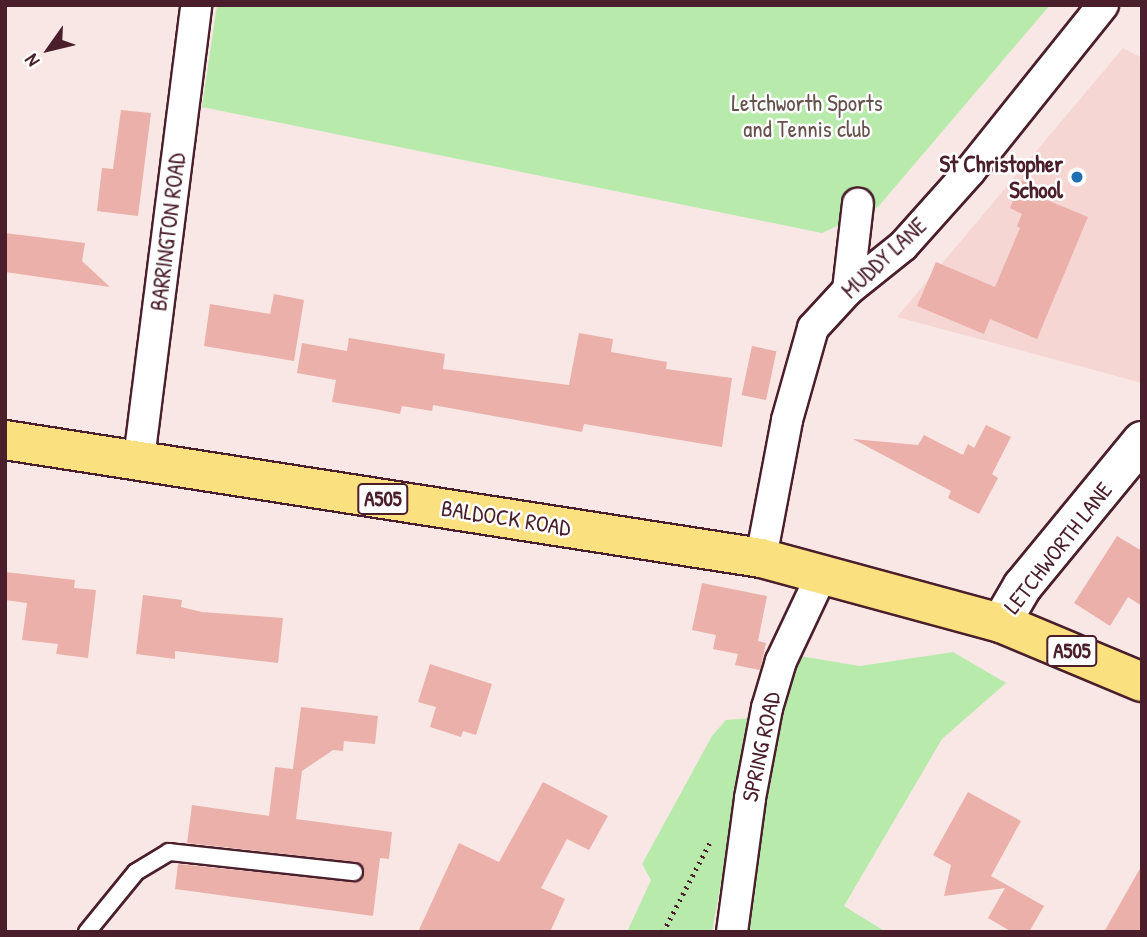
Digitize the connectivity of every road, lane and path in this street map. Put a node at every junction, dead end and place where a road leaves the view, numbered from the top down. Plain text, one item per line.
1 (196, 5) edge
2 (1103, 5) edge
3 (858, 204) dead end
4 (848, 290) junction
5 (5, 440) edge
6 (1142, 441) edge
7 (139, 459) junction
8 (761, 558) junction
9 (823, 572) junction
10 (1001, 623) junction
11 (1142, 682) edge
12 (750, 798) junction
13 (354, 872) dead end
14 (87, 932) edge
15 (663, 932) edge
16 (732, 932) edge

1 - 7 street, BARRINGTON ROAD
2 - 4 street, MUDDY LANE
3 - 4 street
4 - 8 street, MUDDY LANE
5 - 7 main road, BALDOCK ROAD / A505
6 - 10 street, LETCHWORTH LANE
7 - 8 main road, BALDOCK ROAD / A505
8 - 9 main road, BALDOCK ROAD / A505
9 - 10 main road, BALDOCK ROAD / A505
9 - 12 street, SPRING ROAD
10 - 11 main road, A505
12 - 15 path
12 - 16 street, SPRING ROAD
13 - 14 lane

